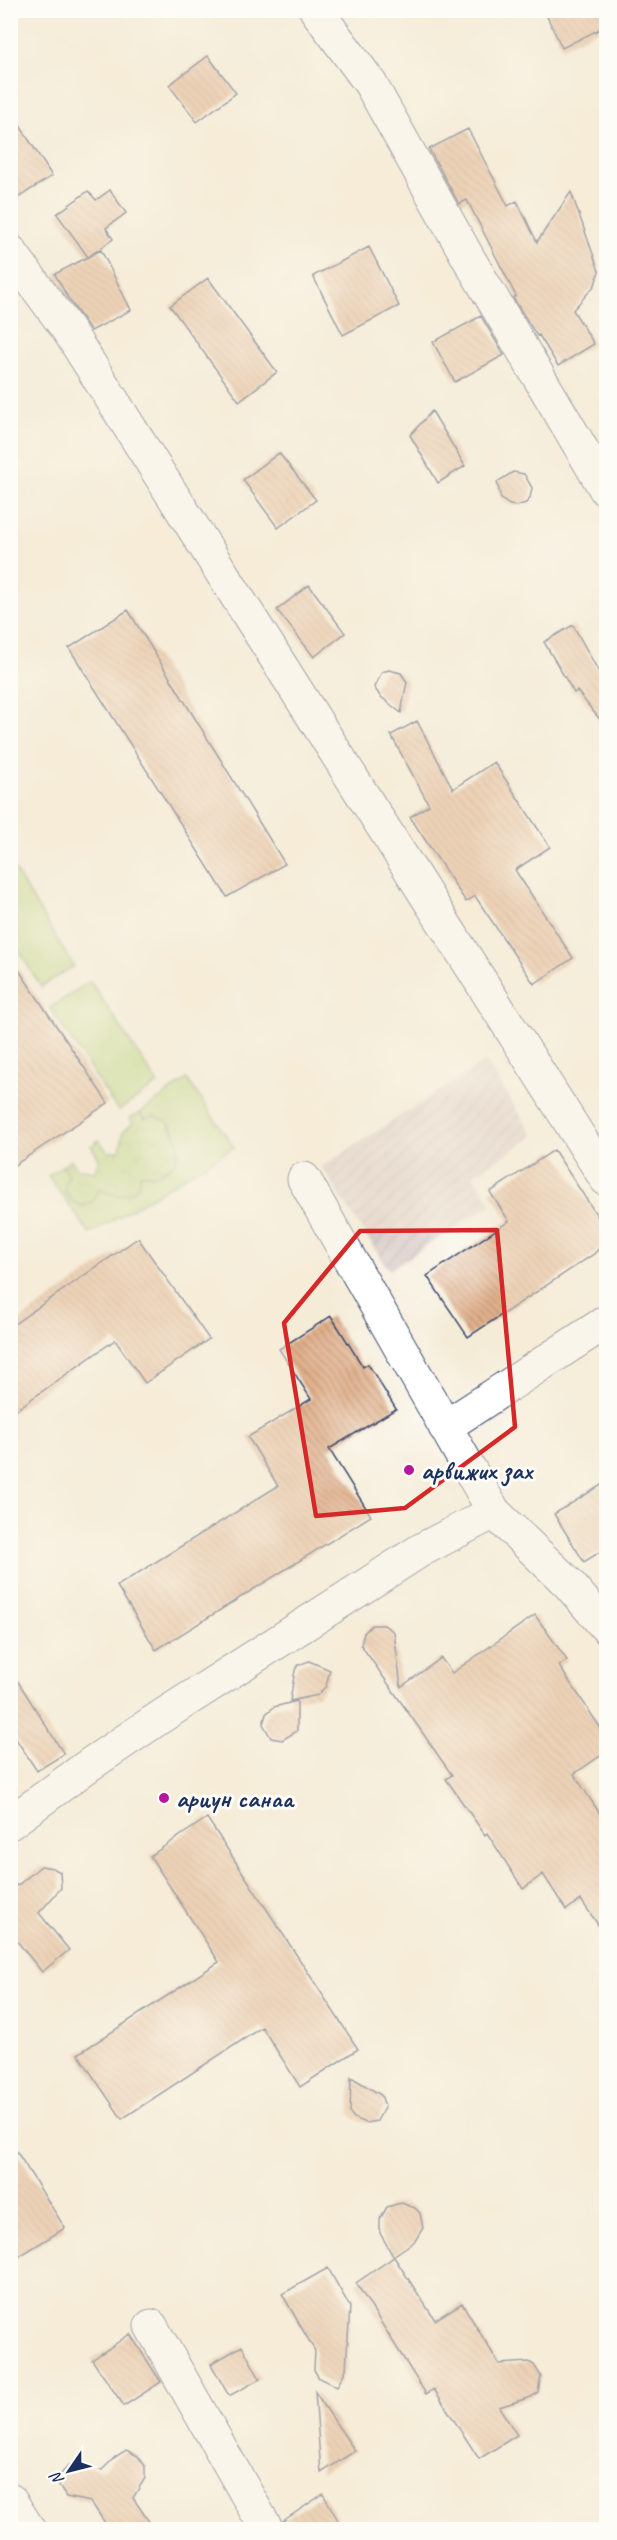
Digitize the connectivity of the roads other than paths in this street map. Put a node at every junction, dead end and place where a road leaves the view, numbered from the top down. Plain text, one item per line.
1 (316, 10) edge
2 (10, 251) edge
3 (606, 490) edge
4 (304, 1179) dead end
5 (606, 1179) edge
6 (606, 1322) edge
7 (445, 1427) junction
8 (494, 1512) junction
9 (606, 1627) edge
10 (12, 1817) edge
11 (151, 2326) dead end
12 (10, 2500) edge
13 (29, 2529) edge
14 (267, 2529) edge

1 - 3 street
2 - 5 street
4 - 7 street
6 - 7 street
7 - 8 street
8 - 9 street
8 - 10 street
11 - 14 street
12 - 13 street

